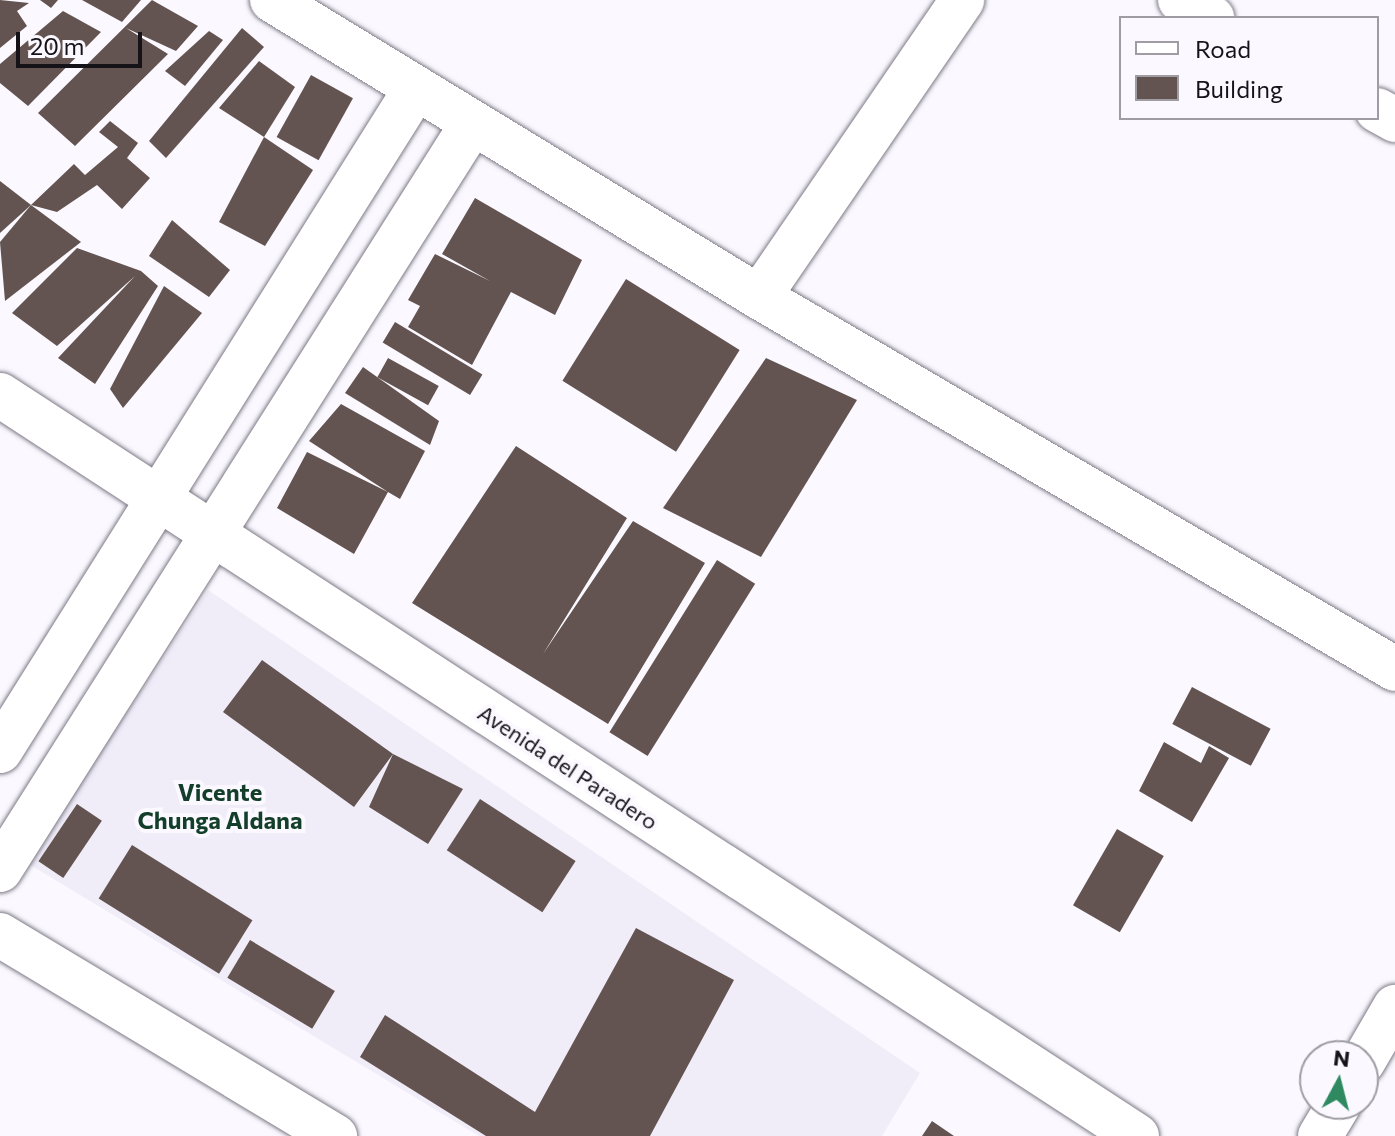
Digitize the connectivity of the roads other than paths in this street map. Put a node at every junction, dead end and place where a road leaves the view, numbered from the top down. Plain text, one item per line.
1 (272, 0) edge
2 (962, 0) edge
3 (1180, 0) edge
4 (1208, 16) edge
5 (416, 88) junction
6 (472, 124) junction
7 (759, 297) junction
8 (0, 395) edge
9 (155, 496) junction
10 (215, 538) junction
11 (1395, 669) edge
12 (0, 751) edge
13 (0, 870) edge
14 (0, 935) edge
15 (1395, 1007) edge
16 (1376, 1040) edge
17 (335, 1136) edge
18 (1137, 1136) edge

1 - 5 street
2 - 7 street
3 - 4 street
5 - 6 street
5 - 9 street
6 - 7 street
6 - 10 street
7 - 11 street
8 - 9 street, Avenida del Paradero
9 - 10 street, Avenida del Paradero
9 - 12 street
10 - 13 street
10 - 18 street, Avenida del Paradero
14 - 17 street
15 - 16 street

